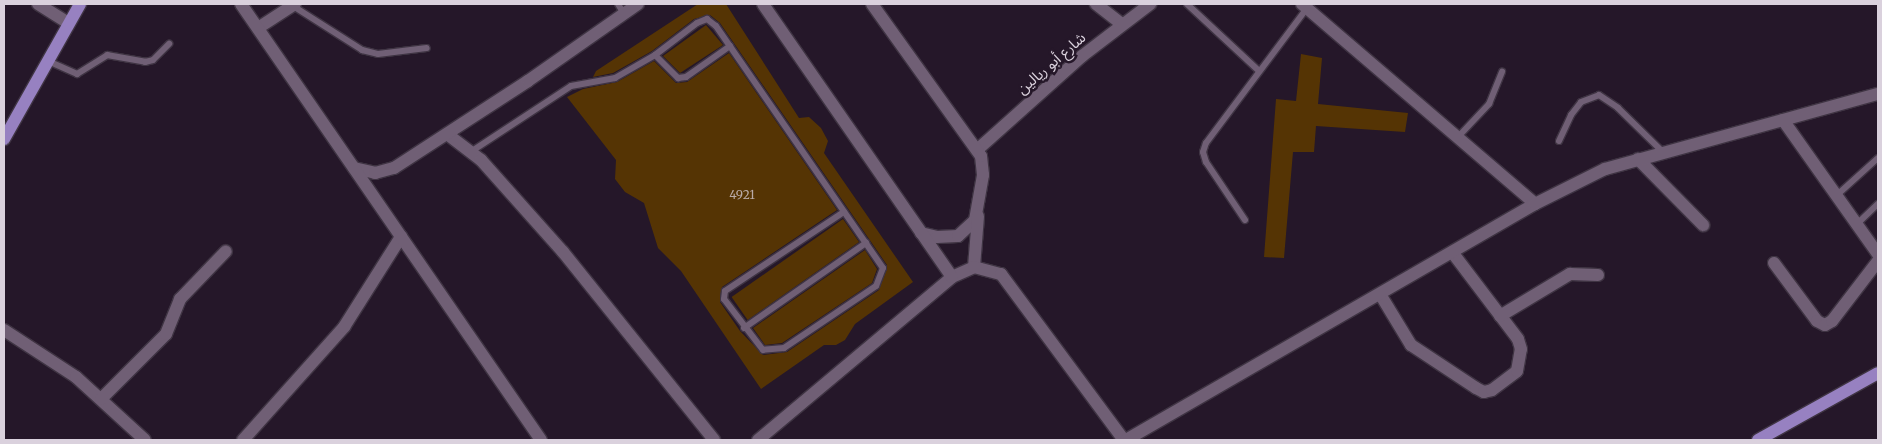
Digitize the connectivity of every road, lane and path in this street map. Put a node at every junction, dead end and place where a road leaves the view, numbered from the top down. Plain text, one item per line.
1 (38, 4) edge
2 (80, 4) edge
3 (242, 4) edge
4 (638, 4) edge
5 (763, 4) edge
6 (872, 4) edge
7 (1096, 4) edge
8 (1150, 4) edge
9 (1187, 4) edge
10 (294, 5) edge
11 (1304, 6) edge
12 (621, 9) edge
13 (69, 23) junction
14 (1122, 24) junction
15 (258, 28) junction
16 (169, 44) dead end
17 (730, 46) junction
18 (427, 48) dead end
19 (656, 55) junction
20 (48, 61) junction
21 (1259, 72) junction
22 (1502, 72) dead end
23 (1878, 94) edge
24 (1783, 120) junction
25 (6, 131) edge
26 (447, 134) junction
27 (1457, 138) junction
28 (1559, 142) dead end
29 (472, 151) junction
30 (1662, 152) junction
31 (979, 153) junction
32 (1878, 158) edge
33 (1638, 159) junction
34 (354, 168) junction
35 (1837, 195) junction
36 (1535, 204) junction
37 (1878, 204) edge
38 (978, 210) junction
39 (844, 212) junction
40 (1245, 220) dead end
41 (1703, 224) dead end
42 (1857, 224) junction
43 (921, 233) junction
44 (401, 237) junction
45 (866, 243) junction
46 (226, 251) dead end
47 (1452, 252) junction
48 (1878, 254) edge
49 (1878, 261) edge
50 (1774, 263) dead end
51 (974, 267) junction
52 (1598, 275) dead end
53 (952, 277) junction
54 (1380, 294) junction
55 (1500, 316) junction
56 (744, 328) junction
57 (4, 330) edge
58 (1878, 373) edge
59 (100, 399) junction
60 (145, 440) edge
61 (243, 440) edge
62 (541, 440) edge
63 (714, 440) edge
64 (758, 440) edge
65 (1125, 440) edge
66 (1758, 440) edge

1 - 13 street
2 - 13 main road
3 - 15 street
4 - 12 street
5 - 43 street
6 - 31 street
7 - 14 street
8 - 14 street, شارع أبو ريالين
9 - 21 lane
10 - 15 street
10 - 18 lane
11 - 21 lane
11 - 27 street
12 - 26 street
13 - 20 main road
14 - 31 street, شارع أبو ريالين
15 - 34 street
16 - 20 lane
17 - 19 lane
17 - 19 lane
17 - 39 lane
19 - 29 lane
20 - 25 main road
21 - 40 lane
22 - 27 lane
23 - 24 street
24 - 30 street
24 - 35 street
26 - 29 street
26 - 34 street
27 - 36 street
28 - 30 lane
29 - 63 street
30 - 33 street
31 - 38 street
32 - 35 lane
33 - 36 street
33 - 41 street
34 - 44 street
35 - 42 street
36 - 47 street
37 - 42 lane
38 - 43 street
38 - 51 street
39 - 45 lane
39 - 56 lane
42 - 48 street
43 - 53 street
44 - 61 street
44 - 62 street
45 - 56 lane
45 - 56 lane
46 - 59 street
47 - 54 street
47 - 55 street
49 - 50 street
51 - 53 street
51 - 65 street
52 - 55 street
53 - 64 street
54 - 55 street
54 - 65 street
57 - 59 street
58 - 66 main road
59 - 60 street

